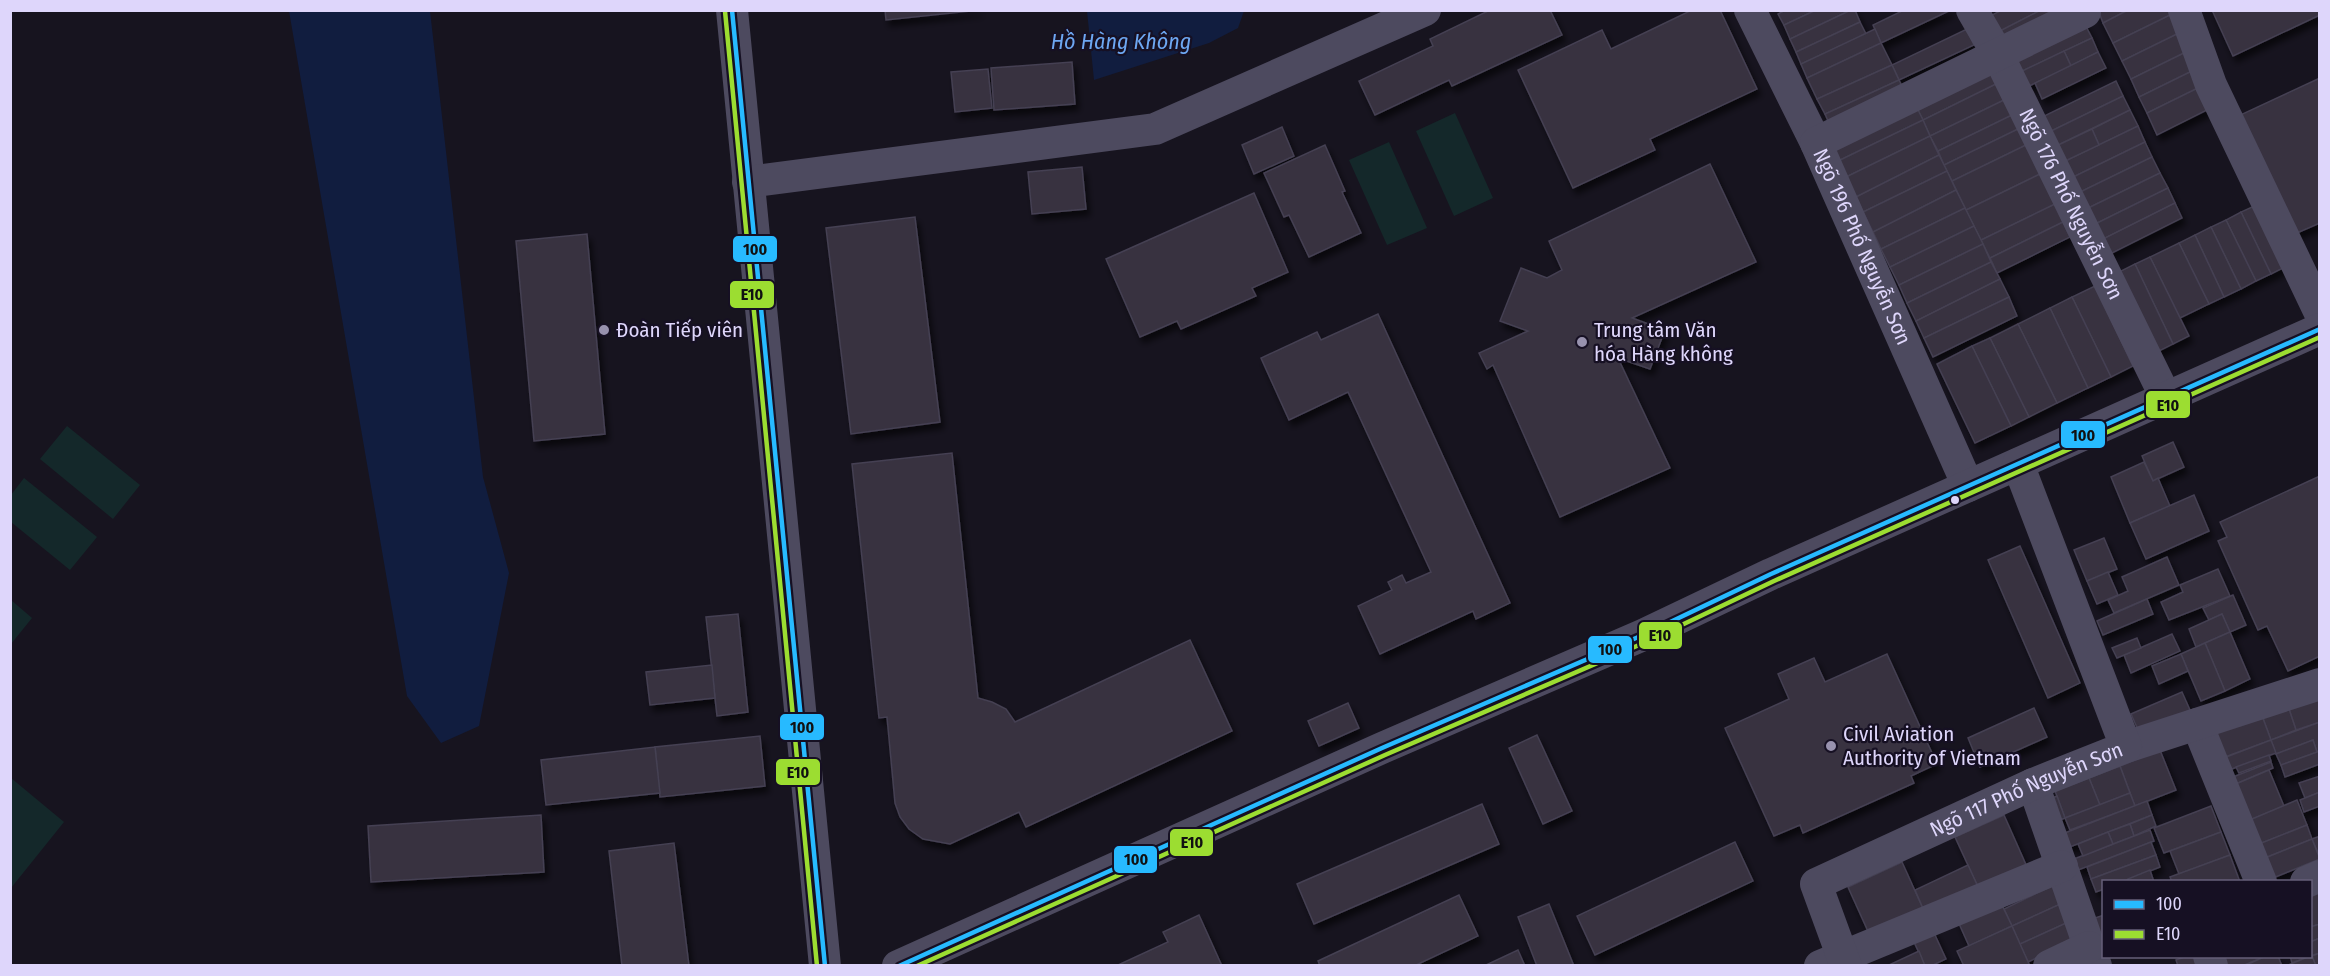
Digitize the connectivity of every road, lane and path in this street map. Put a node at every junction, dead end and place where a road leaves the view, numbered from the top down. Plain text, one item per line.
1 (732, 10) edge
2 (1425, 10) edge
3 (1750, 10) edge
4 (1972, 10) edge
5 (2184, 10) edge
6 (2085, 12) dead end
7 (1998, 55) junction
8 (1816, 143) junction
9 (748, 183) junction
10 (2319, 313) edge
11 (2319, 329) edge
12 (2166, 398) junction
13 (2018, 464) junction
14 (1968, 486) junction
15 (2319, 684) edge
16 (2197, 724) junction
17 (2126, 747) junction
18 (2033, 784) junction
19 (2062, 866) junction
20 (2260, 880) edge
21 (2093, 956) edge
22 (1836, 963) edge
23 (900, 965) edge
24 (825, 966) edge
25 (2049, 966) edge

1 - 9 street
2 - 9 street
3 - 8 street, Ngõ 196 Phố Nguyễn Sơn
4 - 7 street, Ngõ 176 Phố Nguyễn Sơn
5 - 10 street
6 - 7 street
7 - 8 street
7 - 12 street, Ngõ 176 Phố Nguyễn Sơn
8 - 14 street, Ngõ 196 Phố Nguyễn Sơn
9 - 24 street
11 - 12 street
12 - 13 street
13 - 14 street
13 - 17 street, Ngõ 117 Phố Nguyễn Sơn
14 - 23 street
15 - 16 street
16 - 17 street
16 - 20 street
17 - 18 street, Ngõ 117 Phố Nguyễn Sơn
18 - 19 street
18 - 22 street, Ngõ 117 Phố Nguyễn Sơn
19 - 21 street
19 - 22 street
21 - 25 street

